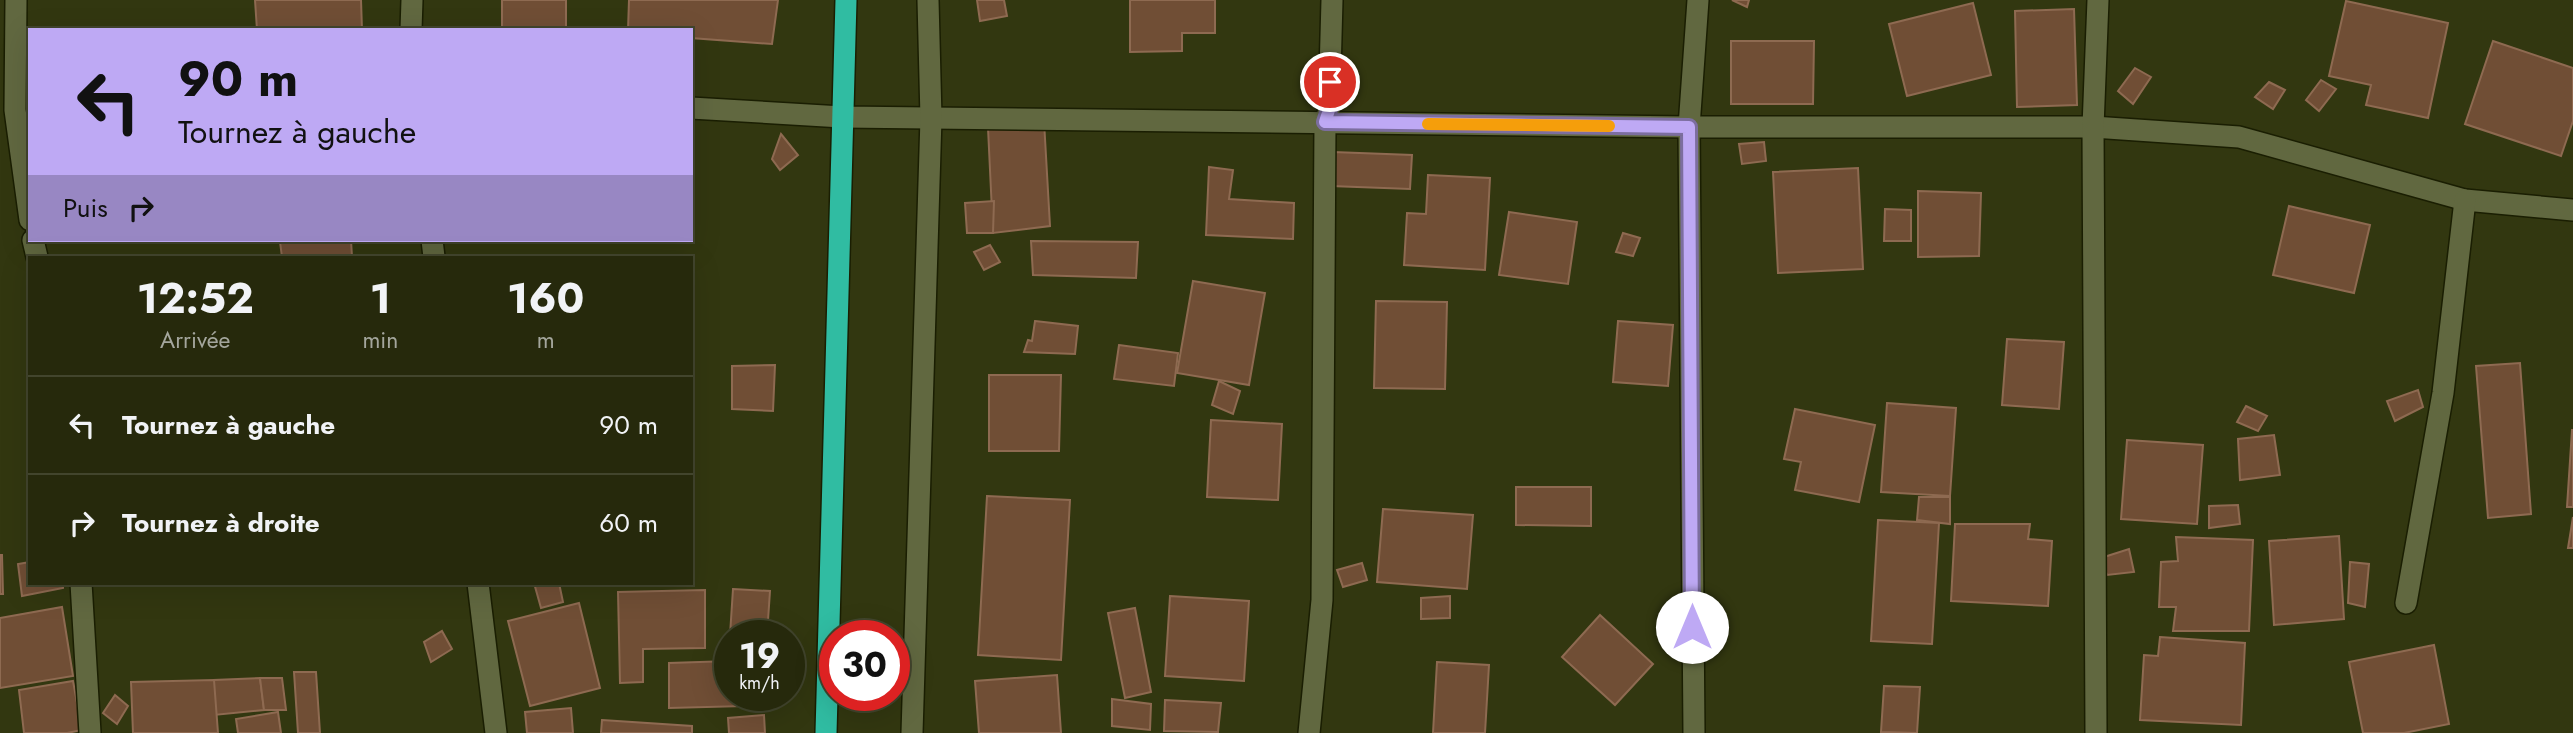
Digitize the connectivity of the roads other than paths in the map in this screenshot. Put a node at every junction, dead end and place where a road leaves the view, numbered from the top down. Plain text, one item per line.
1 (16, 0) edge
2 (412, 0) edge
3 (846, 0) edge
4 (928, 0) edge
5 (1332, 0) edge
6 (1698, 0) edge
7 (2098, 0) edge
8 (411, 28) edge
9 (693, 108) edge
10 (15, 110) edge
11 (842, 117) junction
12 (931, 118) junction
13 (1325, 122) junction
14 (1689, 127) junction
15 (2094, 127) junction
16 (2465, 200) junction
17 (28, 205) edge
18 (2573, 210) edge
19 (81, 585) edge
20 (478, 585) edge
21 (2406, 603) dead end
22 (90, 733) edge
23 (496, 733) edge
24 (826, 733) edge
25 (912, 733) edge
26 (1309, 733) edge
27 (1694, 733) edge
28 (2096, 733) edge

1 - 10 street
2 - 8 street
3 - 11 highway
4 - 12 street
5 - 13 street
6 - 14 street
7 - 15 street
9 - 11 street
10 - 17 street
11 - 12 street
11 - 24 highway
12 - 13 street
12 - 25 street
13 - 14 street
13 - 26 street
14 - 15 street
14 - 27 street
15 - 16 street
15 - 28 street
16 - 18 street
16 - 21 street
19 - 22 street
20 - 23 street

